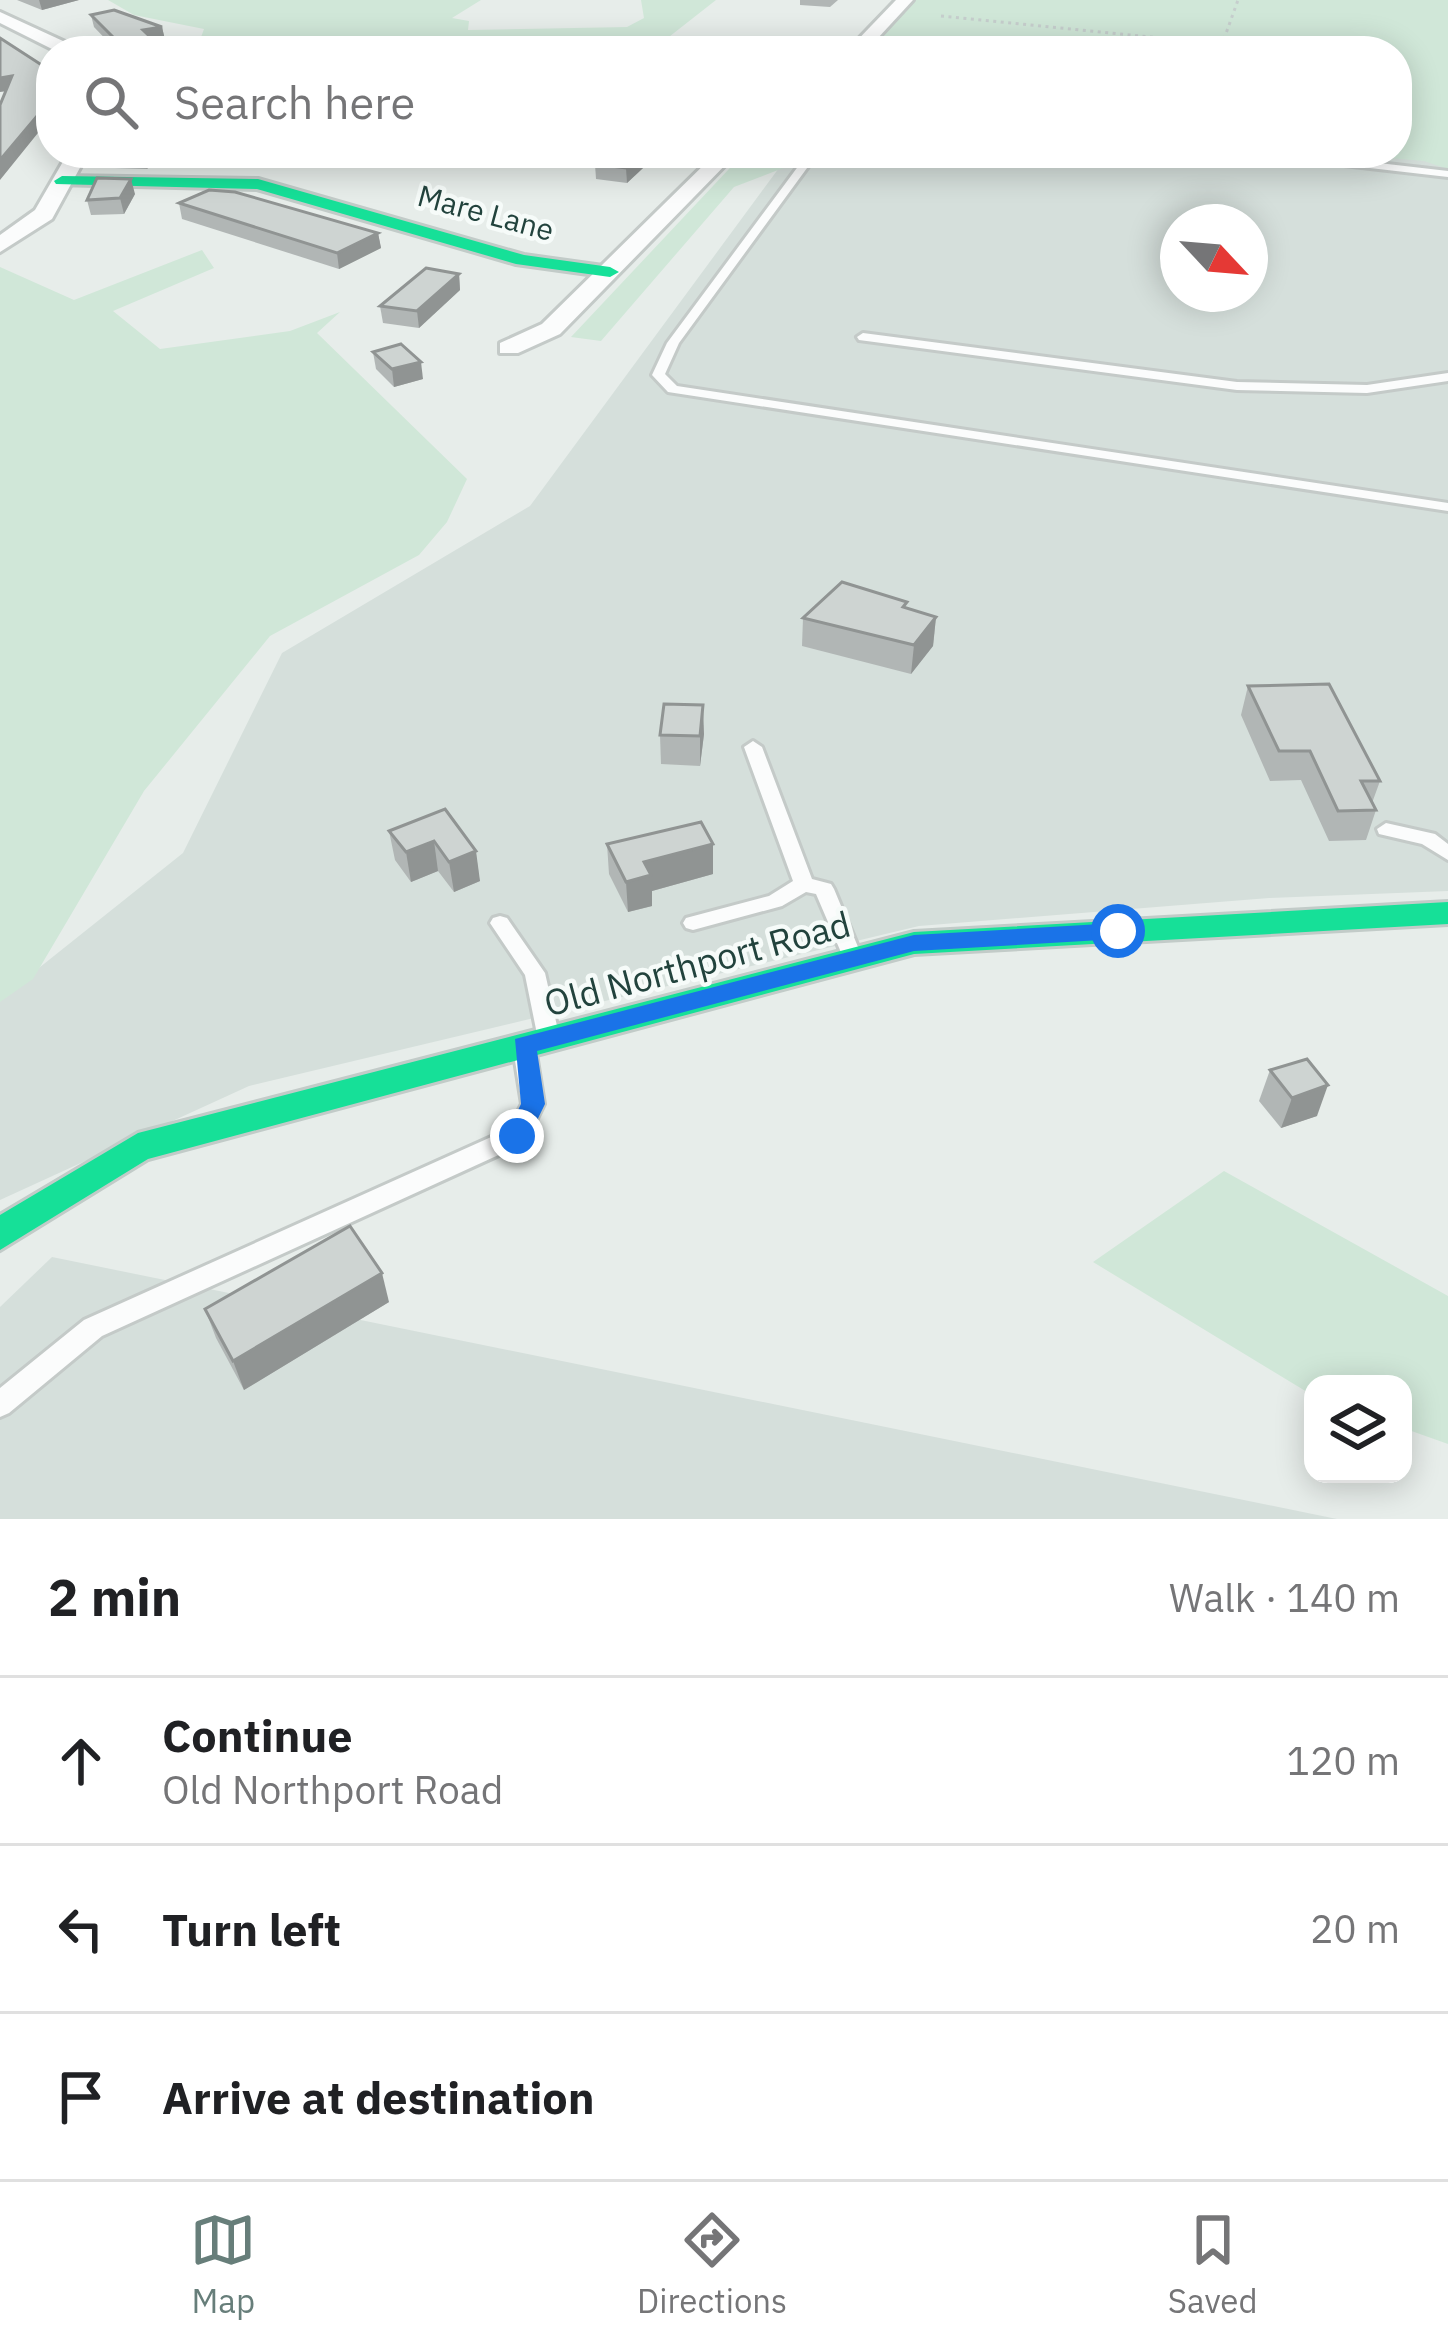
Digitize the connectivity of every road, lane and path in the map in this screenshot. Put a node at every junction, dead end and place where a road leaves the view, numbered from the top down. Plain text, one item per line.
1 (905, 0) edge
2 (1238, 0) edge
3 (941, 16) dead end
4 (0, 17) edge
5 (39, 36) edge
6 (870, 36) edge
7 (1140, 36) edge
8 (1225, 36) edge
9 (70, 168) edge
10 (712, 168) edge
11 (802, 168) edge
12 (1396, 168) edge
13 (1448, 174) edge
14 (62, 182) junction
15 (0, 245) edge
16 (610, 272) junction
17 (863, 338) dead end
18 (509, 348) dead end
19 (1448, 377) edge
20 (1448, 508) edge
21 (753, 747) dead end
22 (1386, 829) dead end
23 (1448, 853) edge
24 (804, 884) junction
25 (1448, 914) edge
26 (693, 922) dead end
27 (500, 923) dead end
28 (853, 959) junction
29 (537, 1042) junction
30 (0, 1234) edge
31 (0, 1404) edge

1 - 6 street
2 - 8 path
3 - 7 path
4 - 5 street
9 - 14 street
10 - 16 street
11 - 20 lane
12 - 13 lane
14 - 15 street
14 - 16 main road, Mare Lane
16 - 18 street
17 - 19 lane
21 - 24 lane
22 - 23 lane
24 - 26 lane
24 - 28 lane
25 - 28 main road, Old Northport Road
27 - 29 lane
28 - 29 main road, Old Northport Road
29 - 30 main road, Old Northport Road
29 - 31 lane

